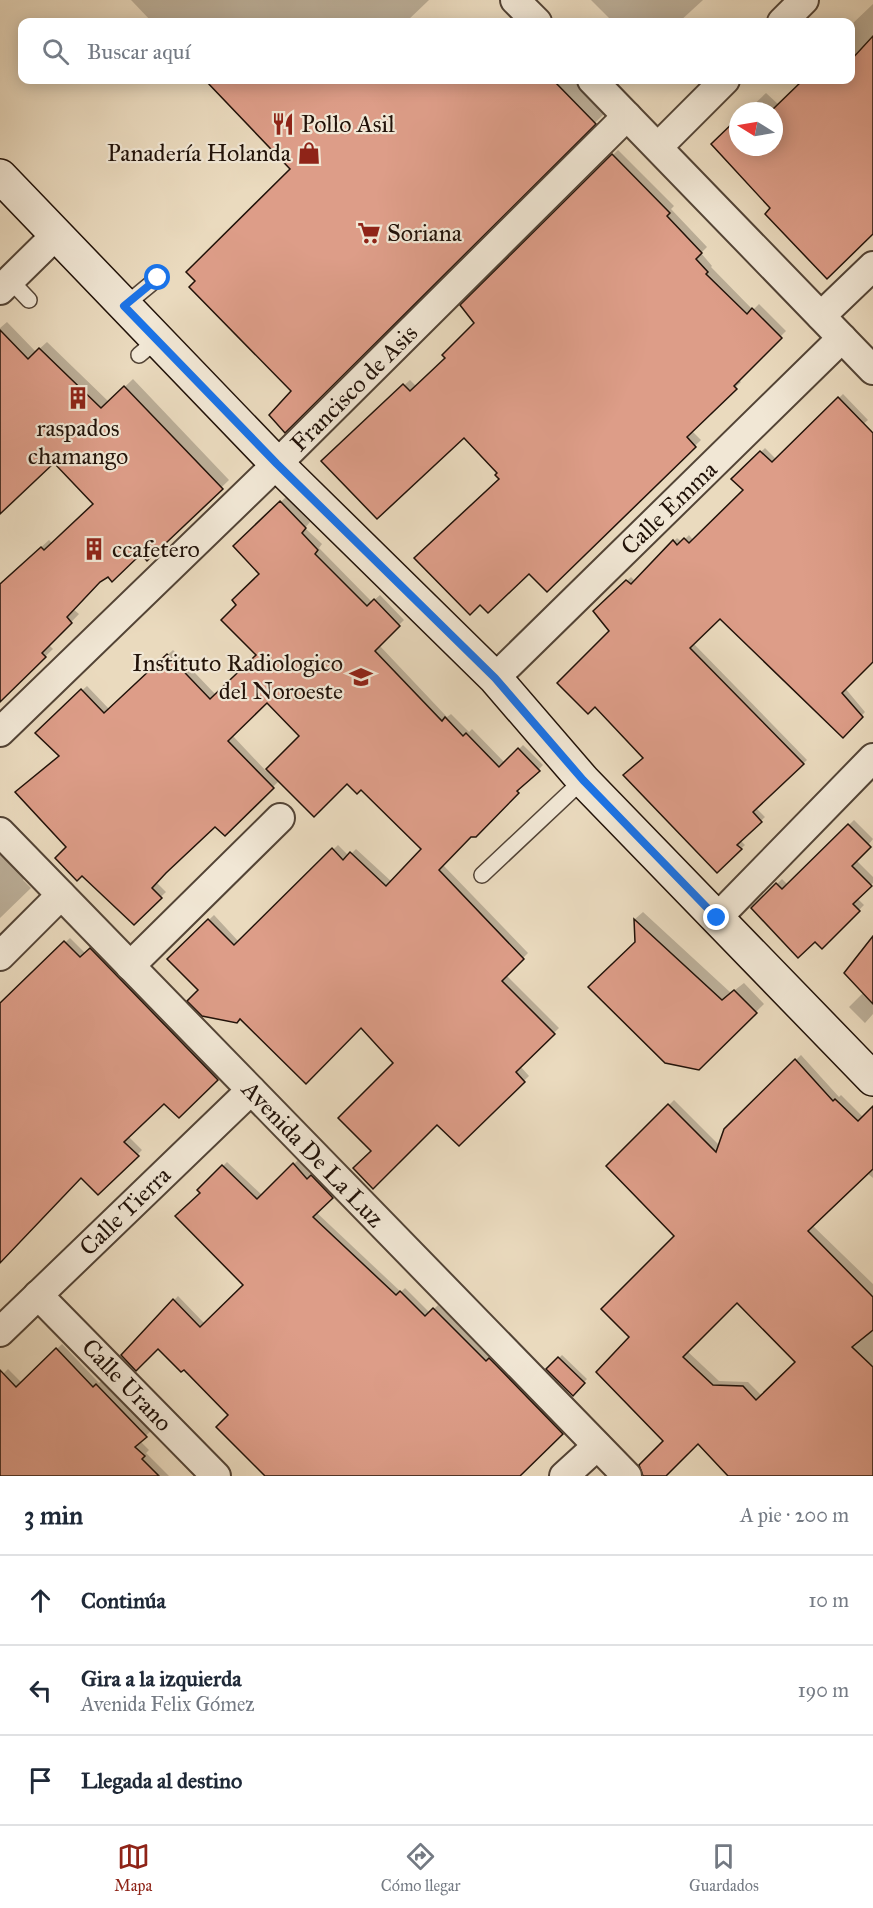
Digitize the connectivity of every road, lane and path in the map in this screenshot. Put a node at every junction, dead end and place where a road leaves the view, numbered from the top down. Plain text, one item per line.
1 (515, 0) edge
2 (804, 0) edge
3 (533, 18) edge
4 (786, 18) edge
5 (596, 84) edge
6 (721, 84) edge
7 (627, 116) junction
8 (658, 147) junction
9 (0, 176) edge
10 (56, 235) junction
11 (873, 266) edge
12 (158, 278) dead end
13 (13, 290) edge
14 (124, 306) junction
15 (821, 316) junction
16 (842, 338) junction
17 (873, 370) edge
18 (277, 464) junction
19 (495, 678) junction
20 (0, 732) edge
21 (873, 758) edge
22 (583, 780) junction
23 (280, 818) dead end
24 (0, 832) edge
25 (482, 875) dead end
26 (61, 895) junction
27 (717, 918) junction
28 (0, 956) edge
29 (130, 966) junction
30 (873, 1079) edge
31 (251, 1090) junction
32 (38, 1295) junction
33 (0, 1332) edge
34 (597, 1446) junction
35 (216, 1476) edge
36 (564, 1476) edge
37 (627, 1476) edge

1 - 3 street
2 - 4 street
5 - 7 street
6 - 8 street
7 - 8 street
7 - 18 street, Francisco de Asis
8 - 15 street
9 - 10 main road
10 - 13 street
10 - 14 main road
11 - 15 street
12 - 14 lane
14 - 18 main road
15 - 16 street
16 - 17 street
16 - 19 street, Calle Emma
18 - 19 main road
18 - 20 street, Francisco de Asis
19 - 22 main road
21 - 27 street
22 - 25 lane
22 - 27 main road
23 - 29 street
24 - 26 street, Avenida De La Luz
26 - 28 street
26 - 29 street, Avenida De La Luz
27 - 30 main road
29 - 31 street, Avenida De La Luz
31 - 32 street, Calle Tierra
31 - 34 street, Avenida De La Luz
32 - 33 street, Calle Tierra
32 - 35 street, Calle Urano
34 - 36 street
34 - 37 street, Avenida De La Luz

